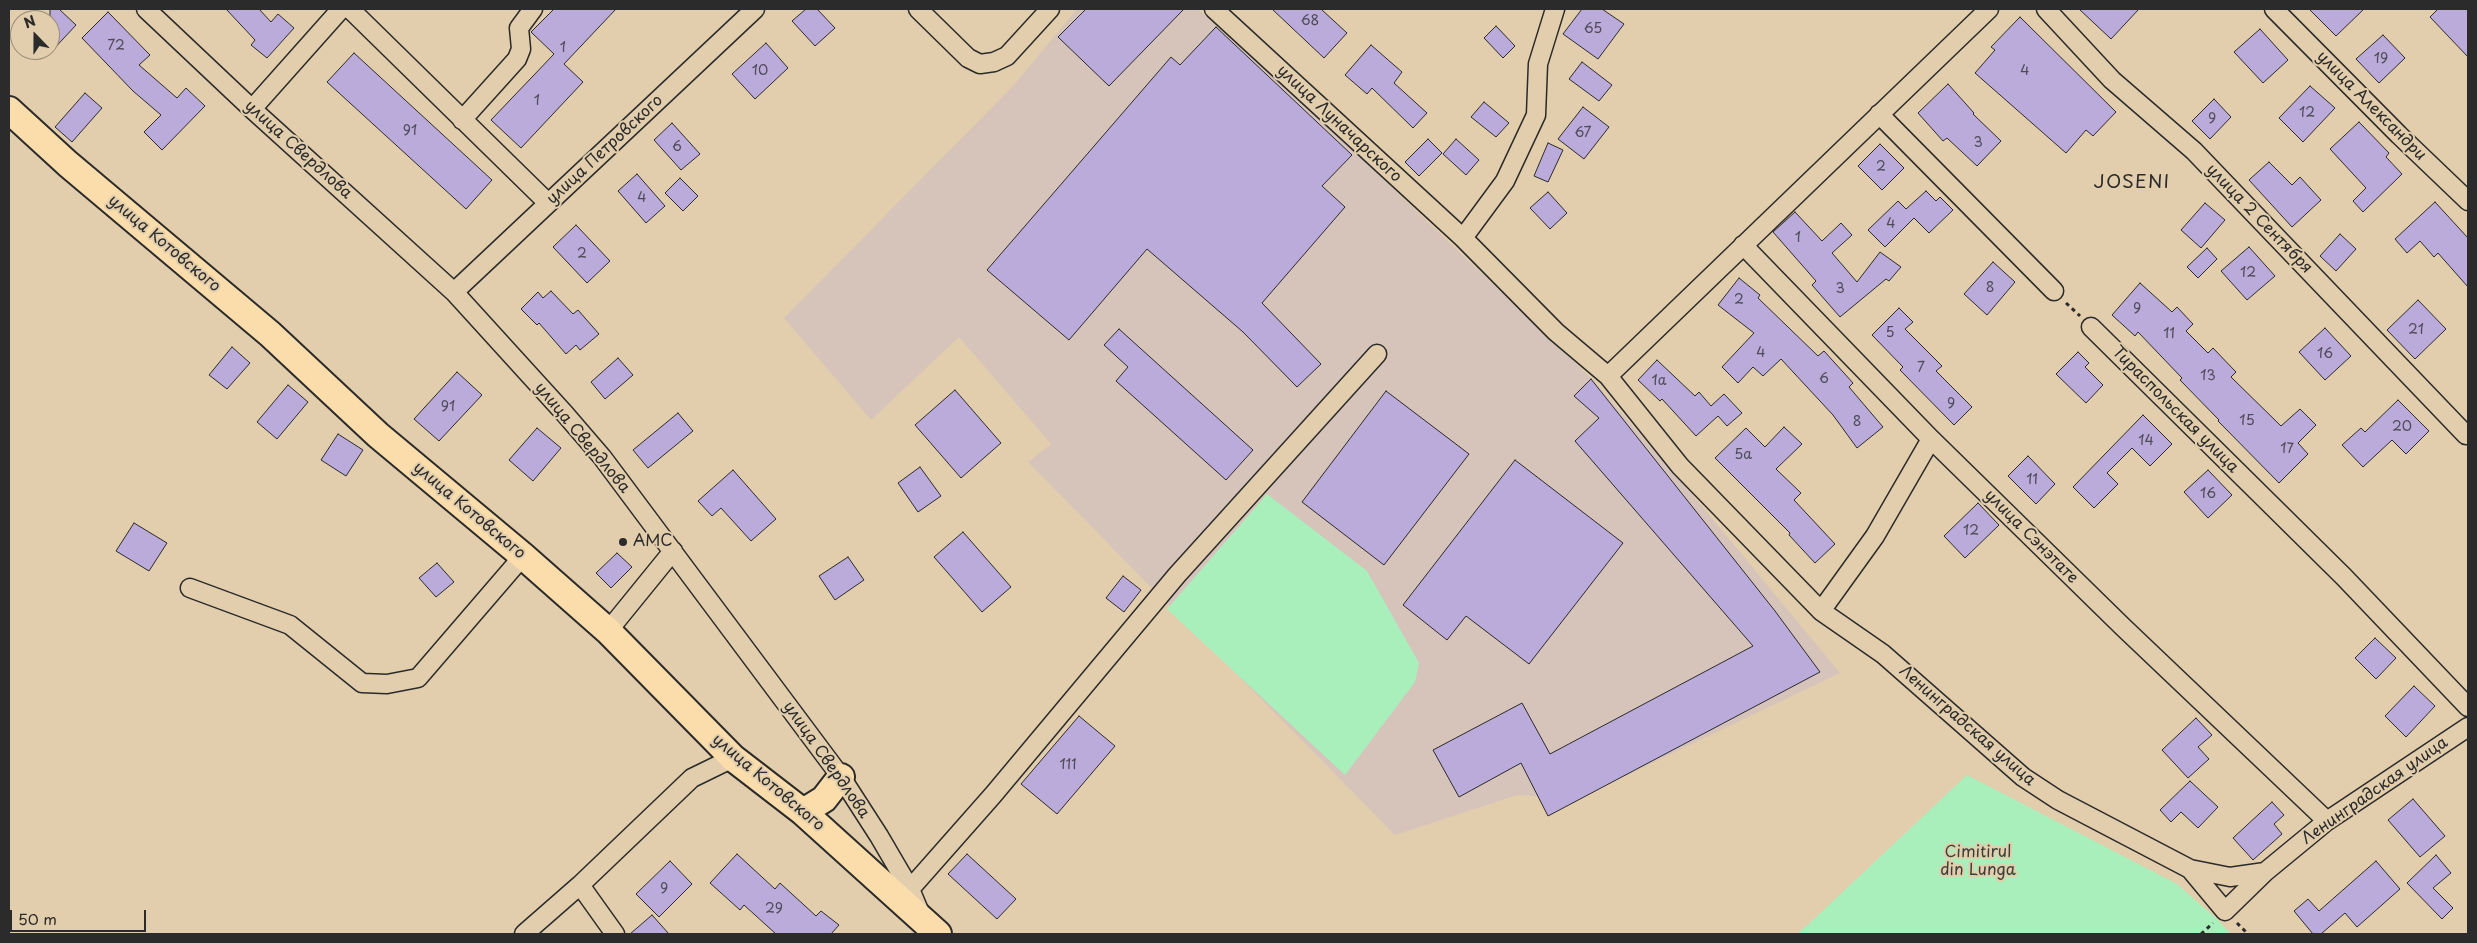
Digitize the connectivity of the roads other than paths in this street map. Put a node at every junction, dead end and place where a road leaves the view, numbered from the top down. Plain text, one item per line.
1 (146, 9) edge
2 (341, 9) edge
3 (350, 9) edge
4 (533, 9) edge
5 (755, 9) edge
6 (918, 9) edge
7 (1050, 9) edge
8 (1214, 9) edge
9 (1555, 9) edge
10 (1989, 9) edge
11 (2046, 9) edge
12 (2274, 9) edge
13 (252, 109) junction
14 (9, 110) edge
15 (1879, 114) junction
16 (462, 120) junction
17 (2468, 201) edge
18 (548, 203) junction
19 (1463, 238) junction
20 (1743, 245) junction
21 (2054, 291) road end
22 (454, 292) junction
23 (2091, 327) road end
24 (1376, 354) dead end
25 (1608, 376) junction
26 (2466, 435) dead end
27 (1931, 439) junction
28 (673, 552) junction
29 (523, 556) junction
30 (190, 588) dead end
31 (1821, 611) junction
32 (608, 631) junction
33 (2468, 708) edge
34 (2468, 727) edge
35 (733, 758) junction
36 (841, 777) junction
37 (803, 812) junction
38 (2327, 821) junction
39 (2190, 869) junction
40 (2266, 872) junction
41 (580, 885) junction
42 (910, 889) junction
43 (930, 926) edge
44 (524, 934) edge
45 (615, 934) edge

1 - 13 street, улица Свердлова
2 - 13 street
3 - 16 street
4 - 16 street
5 - 18 street, улица Петровского
6 - 7 street
8 - 19 street, улица Луначарского
9 - 19 street
10 - 15 street
11 - 26 street, улица 2 Сентября
12 - 17 street, улица Александри
13 - 22 street, улица Свердлова
14 - 29 highway, улица Котовского
15 - 20 street
15 - 21 street
16 - 18 street
18 - 22 street, улица Петровского
19 - 25 street, улица Луначарского
20 - 25 street
20 - 27 street, улица Сэнэтате
22 - 28 street, улица Свердлова
23 - 33 street, Тираспольская улица
24 - 42 street
25 - 31 street, Ленинградская улица
27 - 31 street
27 - 38 street, улица Сэнэтате
28 - 32 street
28 - 36 street, улица Свердлова
29 - 30 street
29 - 32 highway, улица Котовского
31 - 39 street, Ленинградская улица
32 - 35 highway, улица Котовского
34 - 38 street, Ленинградская улица
35 - 37 highway, улица Котовского
35 - 41 street
36 - 37 highway
36 - 42 street, улица Свердлова
37 - 43 highway, улица Котовского
38 - 40 street, Ленинградская улица
39 - 40 street, Ленинградская улица
39 - 40 street
41 - 44 street
41 - 45 street
42 - 43 street, улица Свердлова

